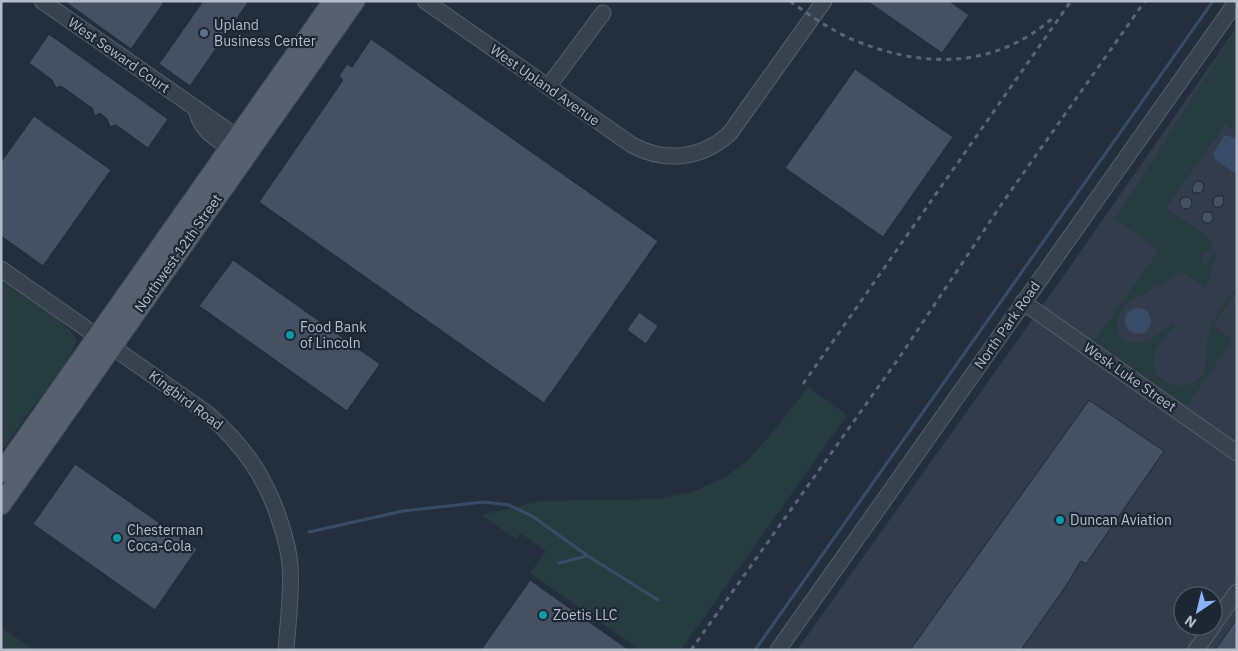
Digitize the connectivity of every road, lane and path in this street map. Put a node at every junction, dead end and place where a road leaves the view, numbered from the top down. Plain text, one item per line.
1 (42, 1) edge
2 (333, 1) edge
3 (355, 1) edge
4 (425, 1) edge
5 (824, 1) edge
6 (1237, 1) edge
7 (603, 14) dead end
8 (548, 87) junction
9 (233, 142) junction
10 (1, 269) edge
11 (1023, 302) junction
12 (105, 342) junction
13 (1237, 453) edge
14 (1, 473) edge
15 (1, 506) edge
16 (1237, 592) edge
17 (1223, 612) edge
18 (1206, 636) edge
19 (286, 650) edge
20 (778, 650) edge
21 (1196, 650) edge

1 - 9 street, West Seward Court
2 - 9 main road, Northwest 12th Street
3 - 12 main road, Northwest 12th Street
4 - 8 street, West Upland Avenue
5 - 8 street, West Upland Avenue
6 - 11 street, North Park Road
7 - 8 street
9 - 12 main road, Northwest 12th Street
10 - 12 street, Kingbird Road
11 - 13 street, Wesk Luke Street
11 - 20 street, North Park Road
12 - 14 main road, Northwest 12th Street
12 - 15 main road, Northwest 12th Street
12 - 19 street, Kingbird Road
16 - 17 street
18 - 21 street

